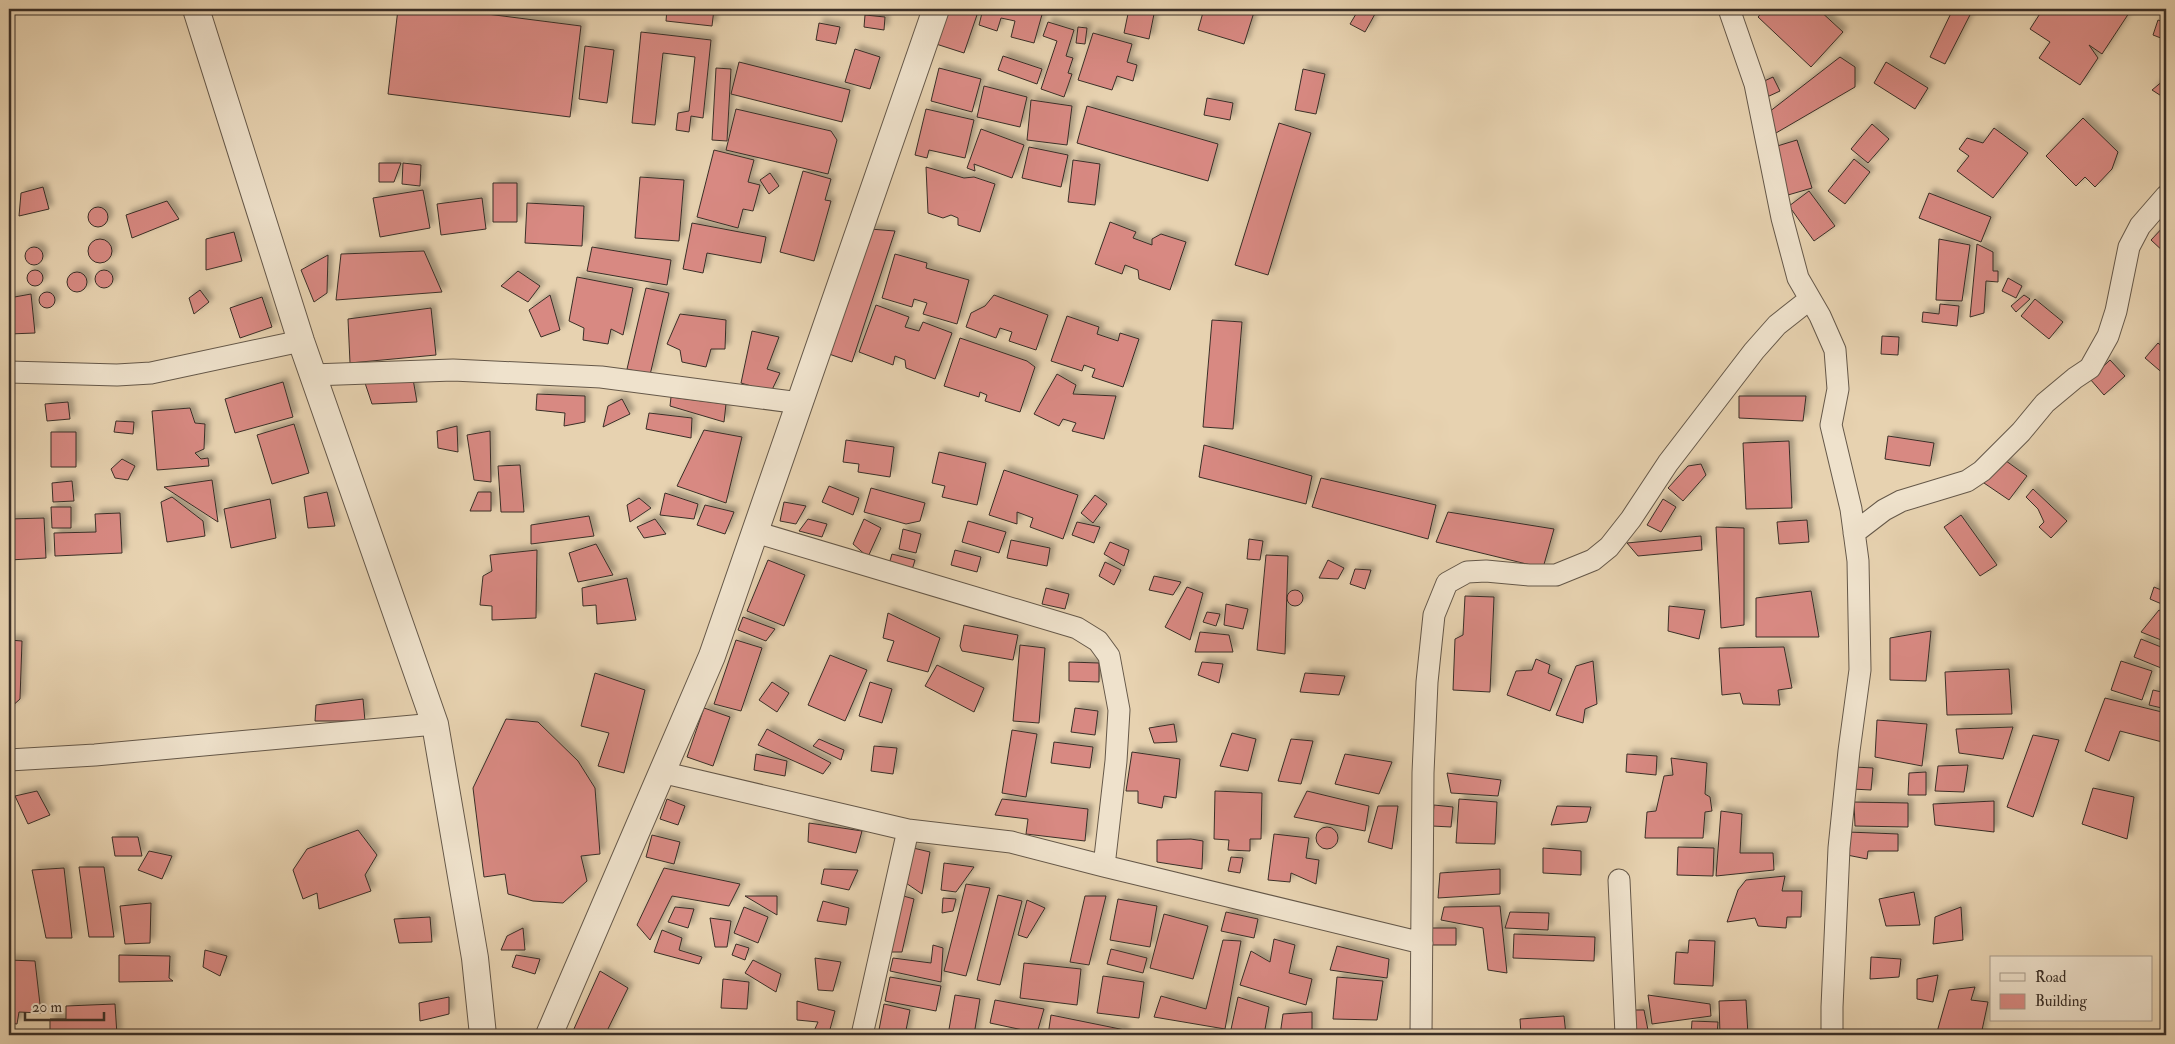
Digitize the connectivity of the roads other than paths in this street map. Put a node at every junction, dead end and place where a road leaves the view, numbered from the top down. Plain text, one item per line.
1 (196, 9) edge
2 (936, 9) edge
3 (1729, 9) edge
4 (2166, 196) edge
5 (1810, 299) junction
6 (301, 342) junction
7 (9, 372) edge
8 (312, 375) junction
9 (800, 403) junction
10 (1851, 510) junction
11 (1884, 510) junction
12 (755, 532) junction
13 (1854, 533) junction
14 (435, 724) junction
15 (9, 760) edge
16 (661, 772) junction
17 (908, 830) junction
18 (1104, 866) junction
19 (1619, 880) dead end
20 (1422, 943) junction
21 (483, 1035) edge
22 (549, 1035) edge
23 (862, 1035) edge
24 (1421, 1035) edge
25 (1626, 1035) edge
26 (1832, 1035) edge

1 - 6 street
2 - 9 street
3 - 5 street
4 - 11 street
5 - 10 street
5 - 20 street
6 - 7 street
6 - 8 street
8 - 9 street
8 - 14 street
9 - 12 street
10 - 11 street
10 - 13 street
11 - 13 street
12 - 16 street
12 - 18 street
13 - 26 street
14 - 15 street
14 - 21 street
16 - 17 street
16 - 22 street
17 - 18 street
17 - 23 street
18 - 20 street
19 - 25 street
20 - 24 street

